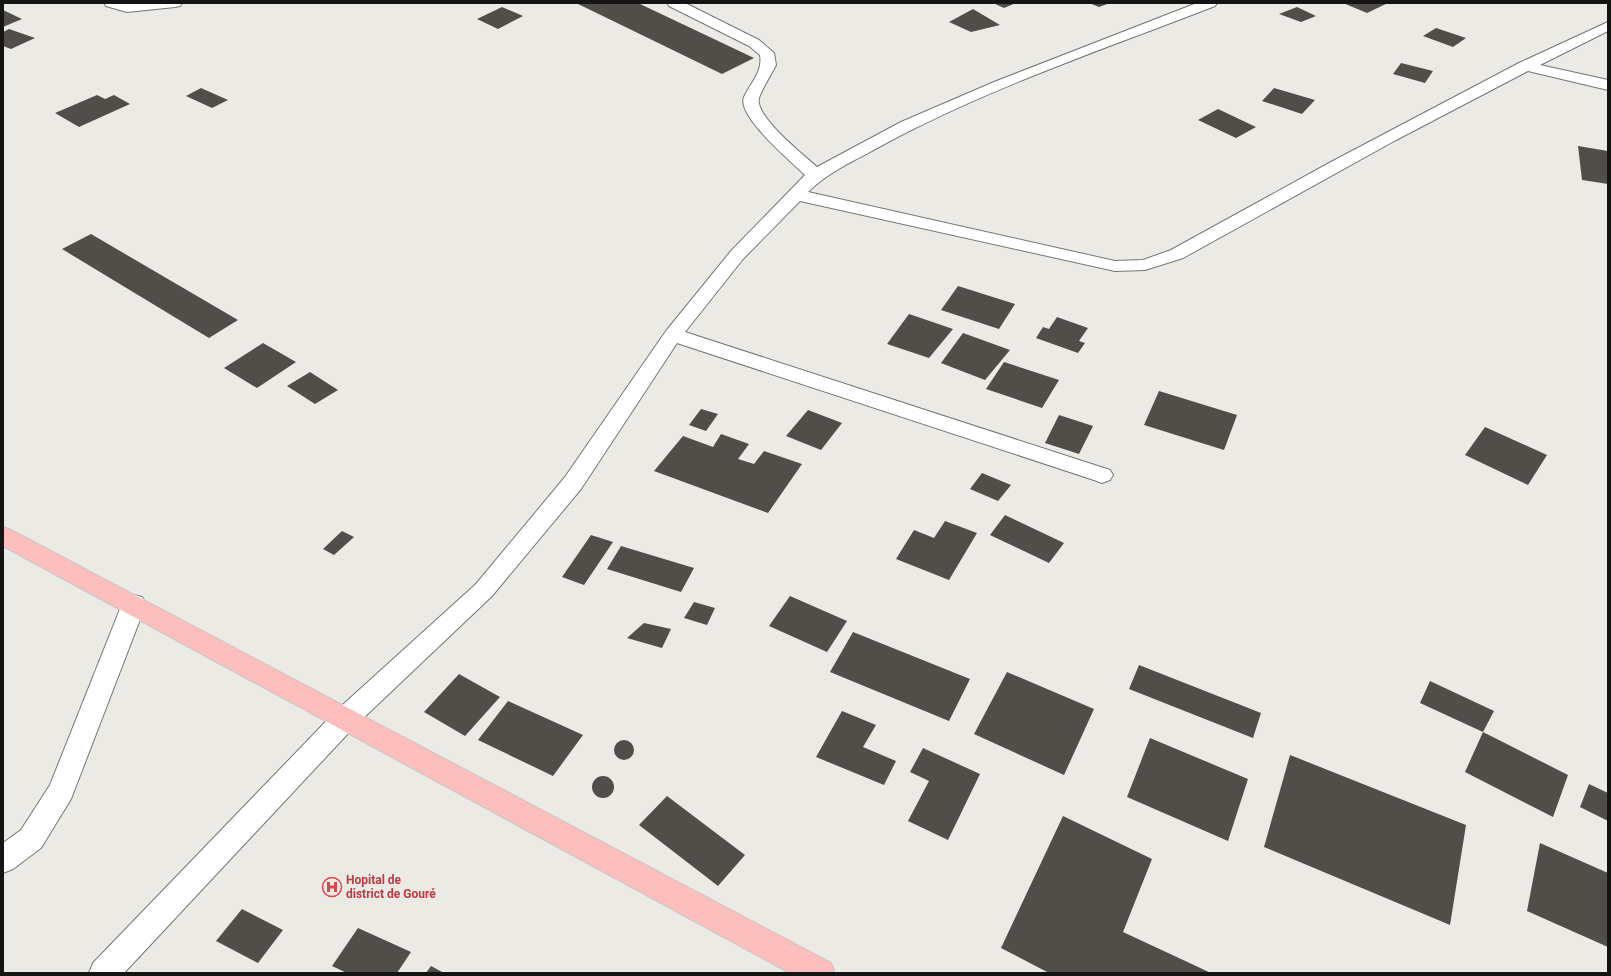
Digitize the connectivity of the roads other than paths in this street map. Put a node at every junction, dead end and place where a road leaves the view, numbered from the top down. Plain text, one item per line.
1 (111, 3) edge
2 (175, 3) edge
3 (674, 3) edge
4 (1210, 3) edge
5 (1608, 26) edge
6 (1524, 66) junction
7 (1608, 85) edge
8 (815, 175) junction
9 (797, 195) junction
10 (673, 335) junction
11 (1102, 475) dead end
12 (3, 536) edge
13 (134, 604) junction
14 (346, 718) junction
15 (3, 860) edge
16 (104, 973) edge
17 (820, 973) edge

1 - 2 street
3 - 8 street
4 - 8 street
5 - 6 street
6 - 7 street
6 - 9 street
8 - 9 street
9 - 10 street
10 - 11 street
10 - 14 street
12 - 13 highway
13 - 14 highway
13 - 15 street
14 - 16 street
14 - 17 highway

